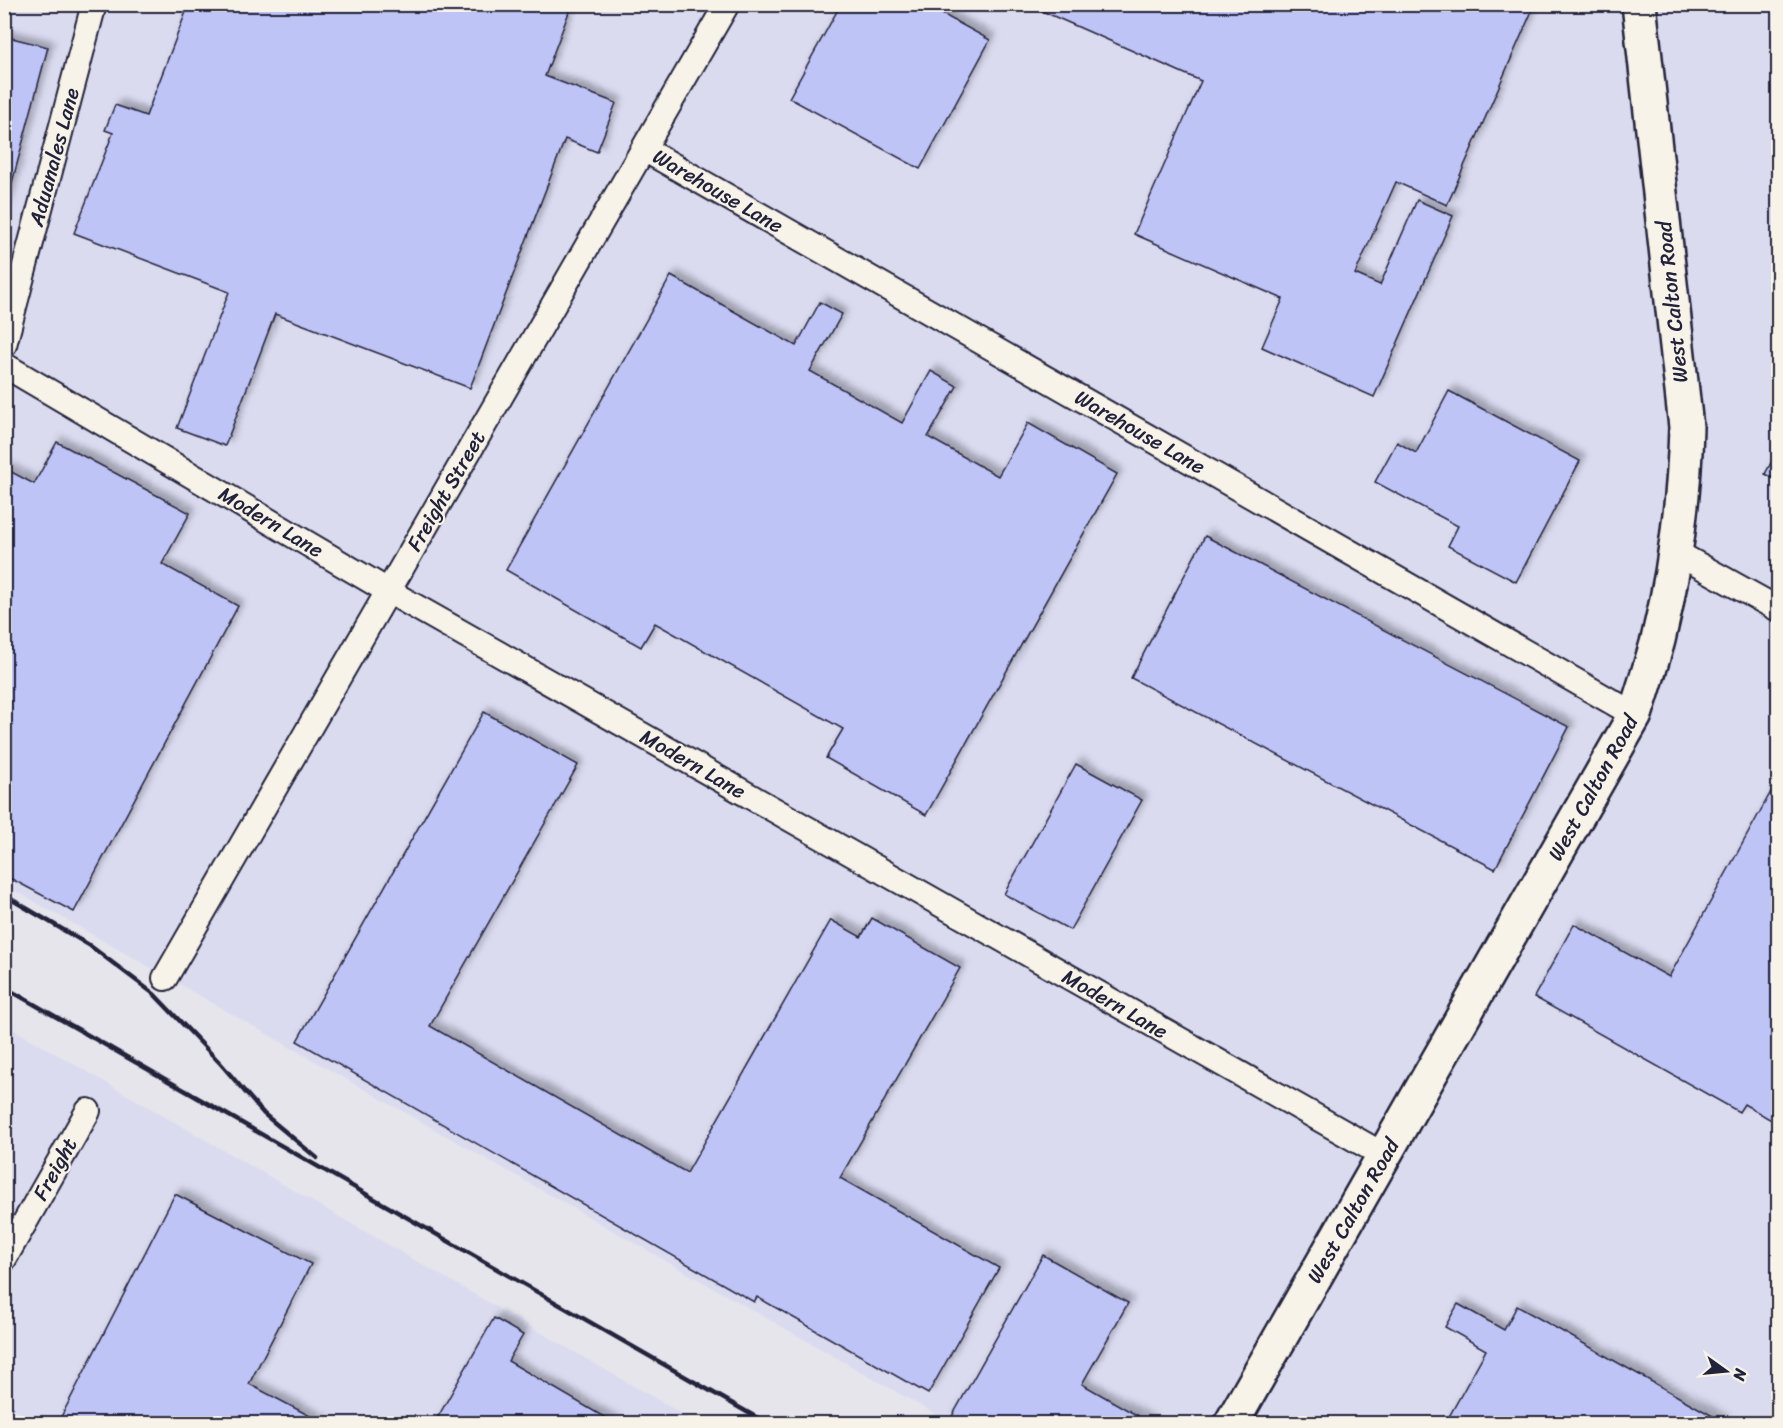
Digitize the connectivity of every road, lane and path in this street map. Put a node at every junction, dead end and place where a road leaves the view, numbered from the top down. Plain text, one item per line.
1 (94, 4) edge
2 (727, 4) edge
3 (1639, 4) edge
4 (644, 149) junction
5 (4, 345) edge
6 (4, 365) edge
7 (1675, 552) junction
8 (388, 591) junction
9 (1779, 609) edge
10 (1635, 715) junction
11 (165, 978) dead end
12 (88, 1111) dead end
13 (1385, 1156) junction
14 (4, 1259) edge
15 (1232, 1424) edge

1 - 5 street, Aduanales Lane
2 - 4 street, Freight Street
3 - 7 main road, West Calton Road
4 - 8 street, Freight Street
4 - 10 street, Warehouse Lane
6 - 8 street, Modern Lane
7 - 9 street
7 - 10 main road, West Calton Road
8 - 11 street, Freight Street
8 - 13 street, Modern Lane
10 - 13 main road, West Calton Road
12 - 14 street, Freight
13 - 15 main road, West Calton Road

